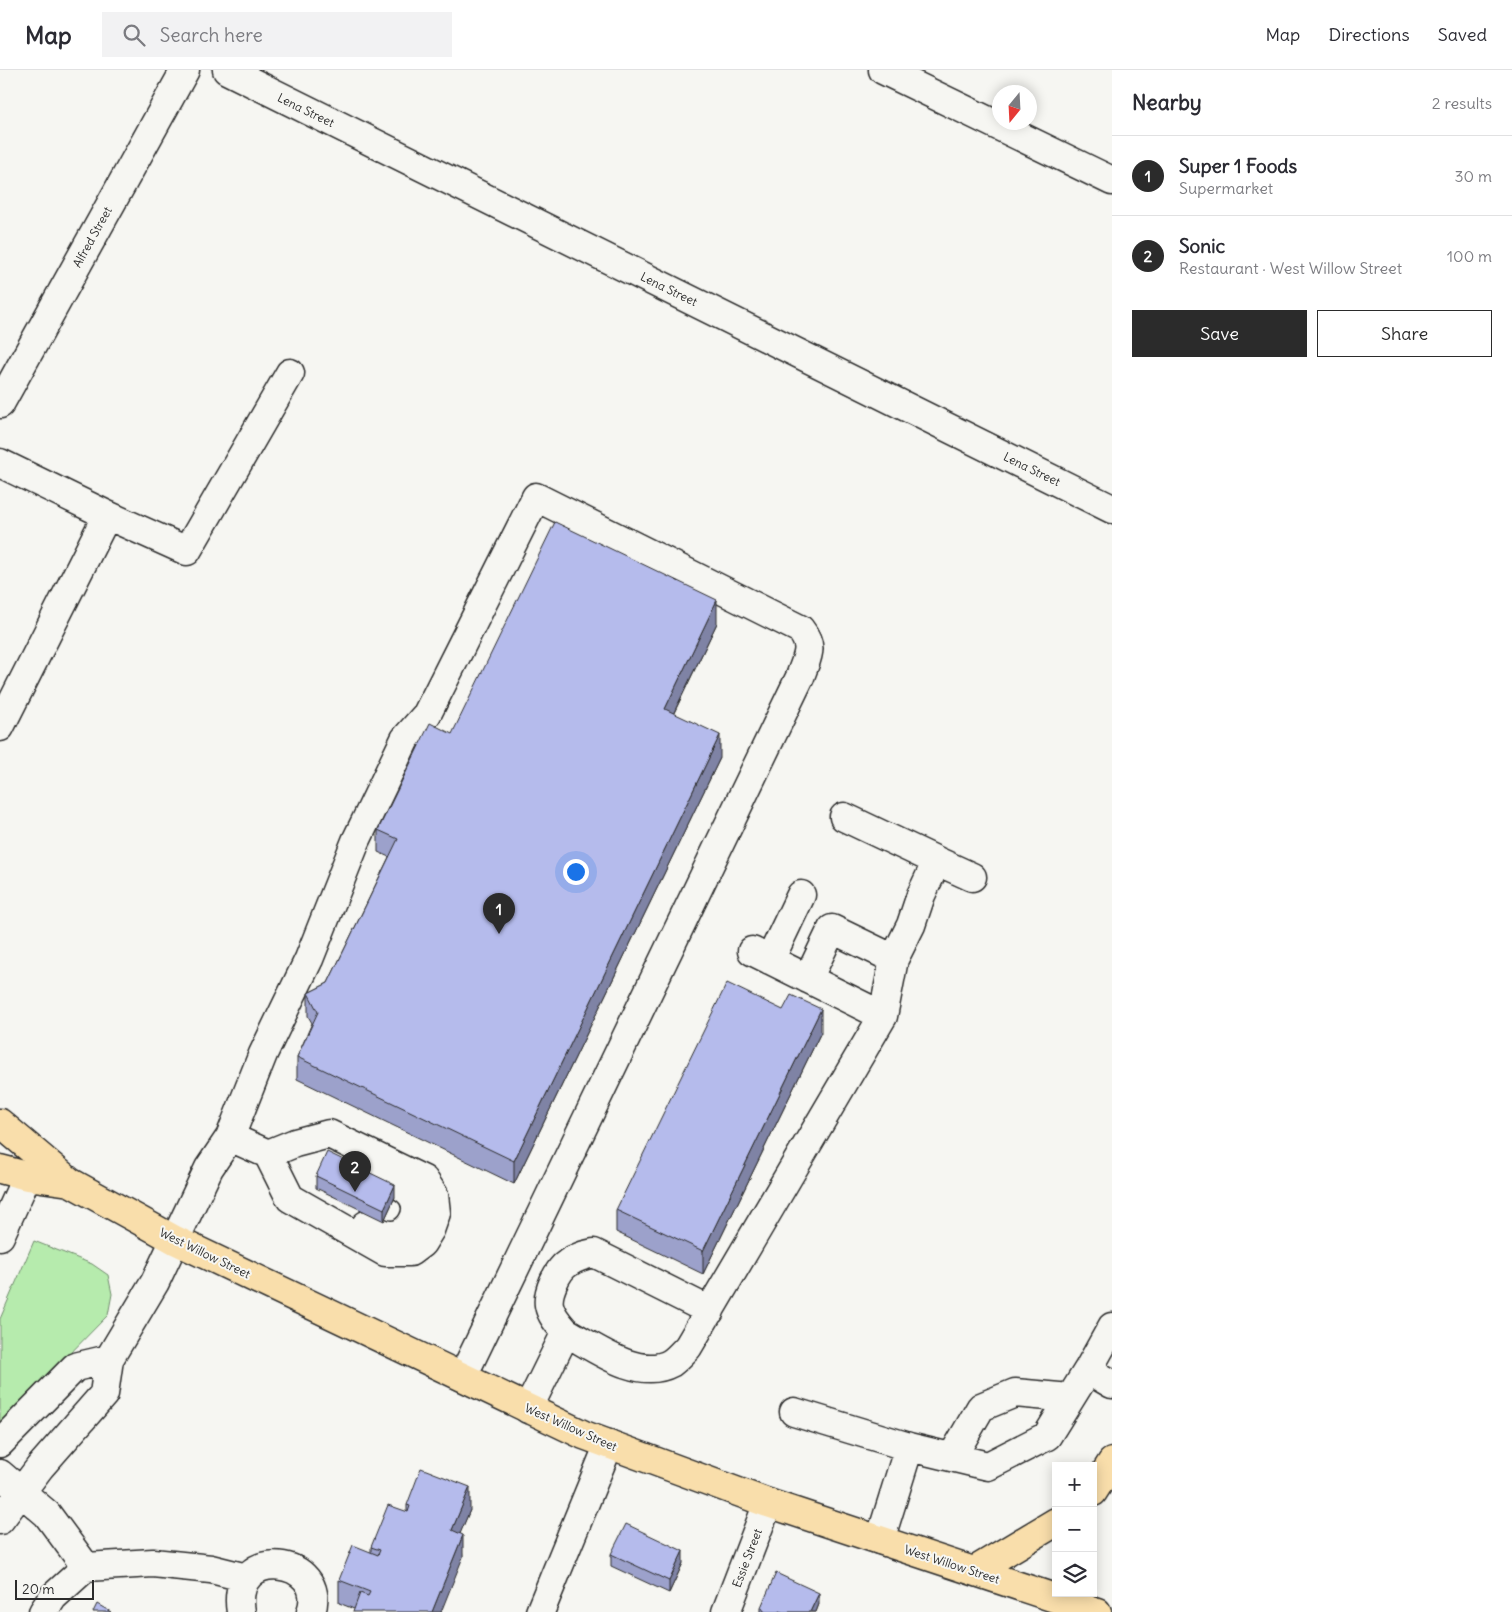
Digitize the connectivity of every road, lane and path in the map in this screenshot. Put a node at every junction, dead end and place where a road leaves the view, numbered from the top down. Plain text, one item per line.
1 (185, 70) edge
2 (227, 70) edge
3 (882, 70) edge
4 (1112, 181) edge
5 (290, 373) dead end
6 (0, 404) edge
7 (0, 463) edge
8 (1112, 509) edge
9 (108, 515) junction
10 (2, 718) edge
11 (844, 817) dead end
12 (937, 861) junction
13 (972, 877) dead end
14 (801, 896) dead end
15 (894, 959) junction
16 (808, 979) junction
17 (883, 1016) junction
18 (0, 1123) edge
19 (230, 1137) junction
20 (295, 1143) junction
21 (273, 1165) junction
22 (0, 1169) edge
23 (27, 1176) junction
24 (70, 1182) junction
25 (0, 1236) edge
26 (175, 1240) junction
27 (710, 1311) junction
28 (1112, 1327) edge
29 (566, 1332) junction
30 (109, 1359) junction
31 (1088, 1370) junction
32 (463, 1376) junction
33 (1112, 1384) edge
34 (1070, 1398) junction
35 (528, 1409) junction
36 (794, 1412) dead end
37 (0, 1443) edge
38 (609, 1444) junction
39 (909, 1447) junction
40 (952, 1457) junction
41 (1112, 1462) edge
42 (0, 1474) edge
43 (1097, 1486) edge
44 (22, 1491) junction
45 (768, 1503) junction
46 (0, 1520) edge
47 (1052, 1524) edge
48 (880, 1540) junction
49 (86, 1567) junction
50 (974, 1571) junction
51 (247, 1578) junction
52 (43, 1612) edge
53 (241, 1612) edge
54 (311, 1612) edge
55 (540, 1612) edge
56 (726, 1612) edge
57 (1098, 1612) edge

1 - 6 street, Alfred Street
2 - 8 street, Lena Street
3 - 4 street
5 - 9 street
7 - 9 street
9 - 10 street
11 - 12 street
12 - 13 street
12 - 15 street
14 - 16 street
15 - 16 street
15 - 17 street
16 - 17 street
17 - 27 street
18 - 24 main road, West Willow Street
19 - 21 street
19 - 26 street
19 - 32 street
20 - 21 street
20 - 21 street
20 - 21 street
22 - 23 main road, West Willow Street
23 - 24 main road, West Willow Street
23 - 25 street
24 - 26 main road, West Willow Street
26 - 30 street
26 - 32 main road, West Willow Street
27 - 29 street
27 - 29 street
28 - 31 street
29 - 35 street
30 - 37 street
30 - 44 street
31 - 33 street
31 - 34 street
32 - 35 main road, West Willow Street
34 - 40 street
34 - 40 street
35 - 38 main road, West Willow Street
36 - 39 street
38 - 45 main road, West Willow Street
38 - 55 street
39 - 40 street
39 - 48 street
41 - 43 main road
42 - 44 street
44 - 46 street
44 - 49 street
45 - 48 main road, West Willow Street
45 - 56 street, Essie Street
47 - 50 main road
48 - 50 main road, West Willow Street
49 - 51 street
49 - 52 street
50 - 57 main road, West Willow Street
51 - 53 street
51 - 54 street

